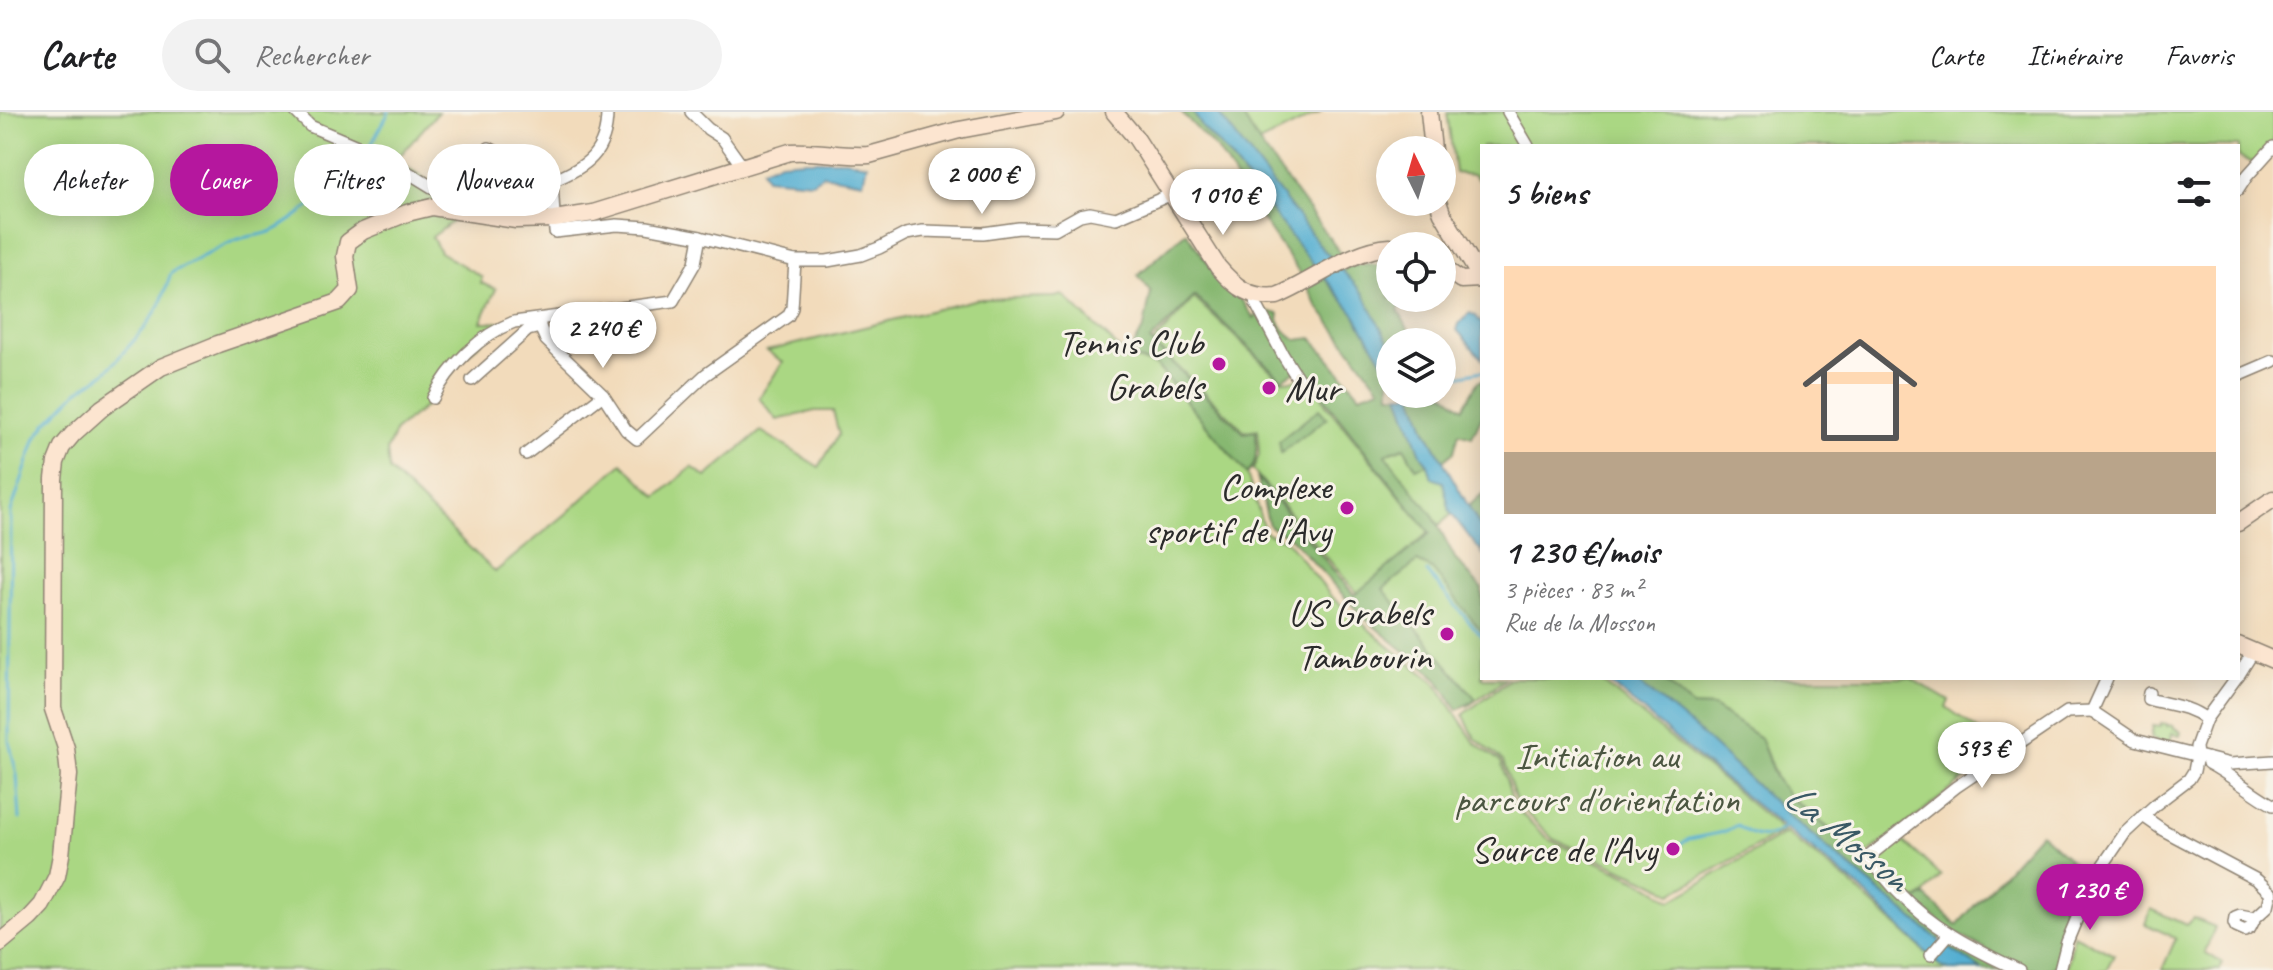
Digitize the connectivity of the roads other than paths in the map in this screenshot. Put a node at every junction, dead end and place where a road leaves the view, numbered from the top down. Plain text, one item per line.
1 (296, 112) edge
2 (607, 112) edge
3 (691, 112) edge
4 (1056, 112) edge
5 (1429, 112) edge
6 (1508, 112) edge
7 (1116, 113) edge
8 (1432, 136) edge
9 (1527, 144) edge
10 (2273, 147) edge
11 (742, 166) junction
12 (561, 178) edge
13 (427, 184) edge
14 (2240, 187) edge
15 (1172, 194) junction
16 (427, 208) edge
17 (498, 216) edge
18 (554, 216) edge
19 (1444, 216) edge
20 (554, 219) junction
21 (700, 237) junction
22 (1376, 250) edge
23 (795, 261) junction
24 (1456, 277) edge
25 (1480, 277) edge
26 (1480, 280) edge
27 (1258, 296) junction
28 (540, 323) junction
29 (2273, 361) edge
30 (2240, 375) edge
31 (472, 380) dead end
32 (1300, 382) dead end
33 (603, 395) junction
34 (433, 398) dead end
35 (526, 454) dead end
36 (2273, 499) edge
37 (2240, 522) edge
38 (2246, 649) edge
39 (2273, 659) edge
40 (2106, 680) edge
41 (2235, 680) edge
42 (2149, 693) dead end
43 (2092, 711) junction
44 (2206, 719) junction
45 (2197, 756) junction
46 (2273, 761) edge
47 (2273, 805) edge
48 (2143, 816) junction
49 (2255, 918) dead end
50 (1946, 936) junction
51 (0, 943) edge
52 (1931, 955) dead end
53 (2019, 970) edge
54 (2060, 970) edge

1 - 13 street
2 - 12 street
3 - 11 street
4 - 11 street
5 - 8 street
6 - 9 street
7 - 15 street
10 - 14 street
11 - 20 street
15 - 23 street
15 - 27 street
16 - 51 street
17 - 20 street
18 - 20 street
19 - 25 street
20 - 21 street
21 - 23 street
21 - 28 street
22 - 27 street
23 - 33 street
24 - 26 street
27 - 32 street
28 - 31 street
28 - 33 street
28 - 34 street
29 - 30 street
33 - 35 street
36 - 37 street
38 - 39 street
40 - 43 street
41 - 44 street
42 - 44 street
43 - 45 street
43 - 50 street
44 - 45 street
45 - 46 street
45 - 47 street
45 - 48 street
48 - 49 street
48 - 54 street
50 - 52 street
50 - 53 street

